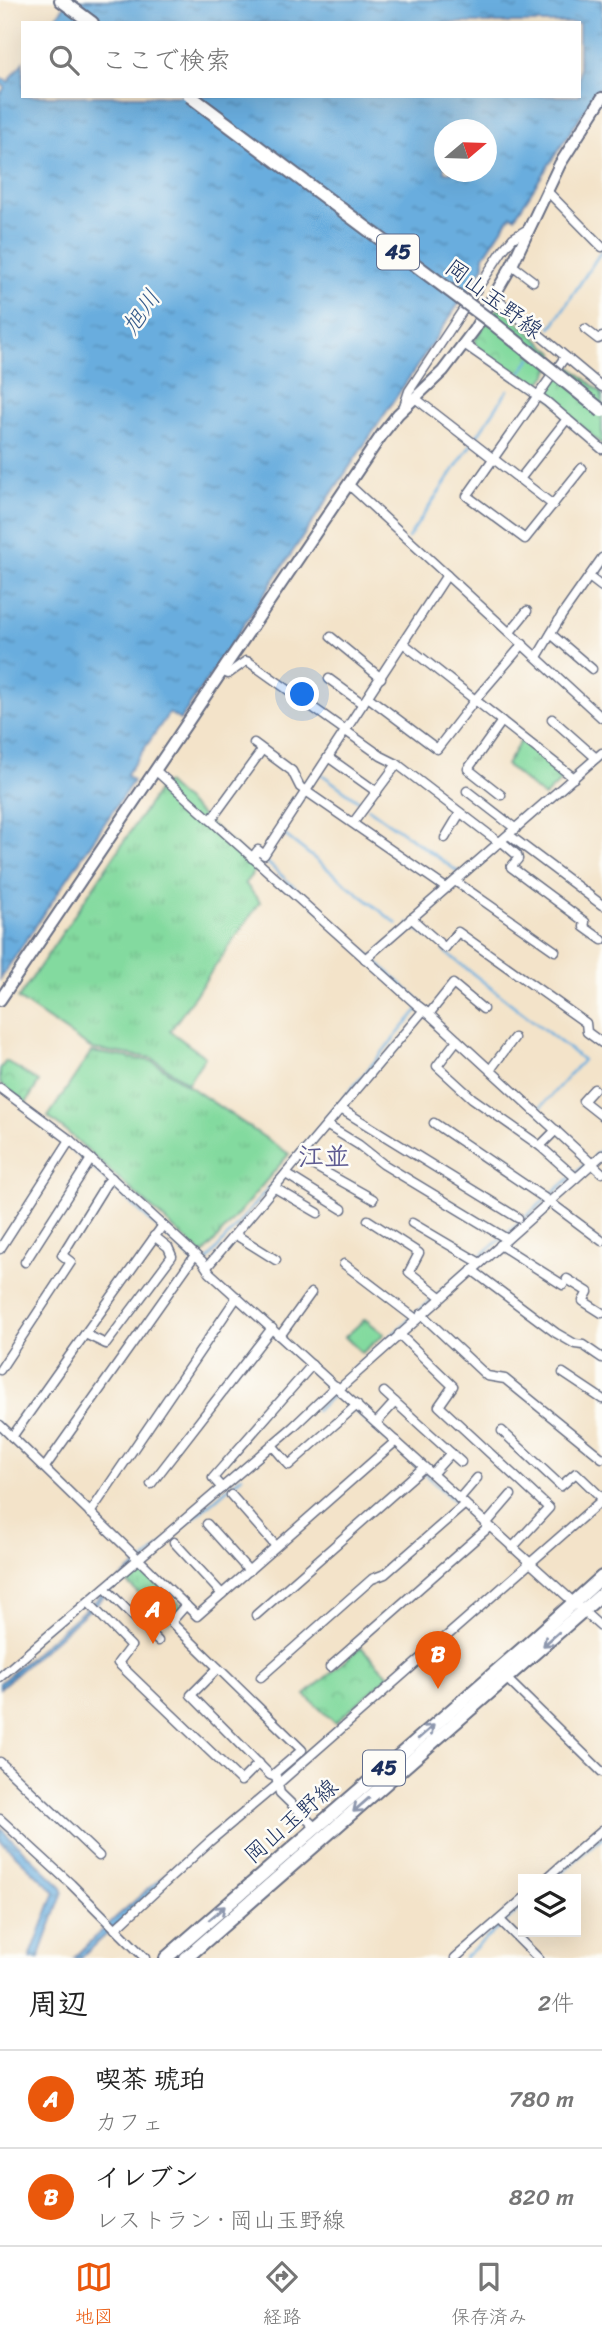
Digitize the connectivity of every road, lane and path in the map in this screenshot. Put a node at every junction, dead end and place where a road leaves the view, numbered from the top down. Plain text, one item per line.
1 (61, 0) edge
2 (89, 21) edge
3 (193, 98) edge
4 (602, 98) edge
5 (548, 192) junction
6 (531, 227) junction
7 (602, 246) edge
8 (512, 265) junction
9 (533, 281) dead end
10 (494, 297) junction
11 (585, 329) dead end
12 (602, 337) edge
13 (464, 344) junction
14 (565, 358) junction
15 (602, 387) edge
16 (537, 396) junction
17 (415, 398) junction
18 (404, 409) junction
19 (602, 411) edge
20 (567, 419) junction
21 (602, 449) edge
22 (494, 458) junction
23 (582, 468) dead end
24 (520, 479) junction
25 (348, 484) junction
26 (552, 505) junction
27 (602, 558) edge
28 (446, 577) junction
29 (589, 577) junction
30 (602, 587) edge
31 (527, 611) dead end
32 (510, 632) junction
33 (551, 634) junction
34 (331, 637) dead end
35 (403, 643) junction
36 (521, 646) junction
37 (537, 657) junction
38 (592, 669) dead end
39 (222, 671) junction
40 (378, 675) junction
41 (328, 679) dead end
42 (475, 700) junction
43 (362, 701) junction
44 (602, 718) edge
45 (552, 719) dead end
46 (502, 721) junction
47 (344, 729) junction
48 (254, 743) dead end
49 (262, 750) junction
50 (596, 755) edge
51 (328, 757) junction
52 (397, 764) junction
53 (155, 770) junction
54 (572, 776) junction
55 (304, 789) junction
56 (467, 791) dead end
57 (377, 792) junction
58 (501, 795) dead end
59 (460, 813) junction
60 (211, 820) junction
61 (353, 823) junction
62 (514, 827) junction
63 (444, 838) dead end
64 (501, 841) junction
65 (252, 858) junction
66 (455, 881) junction
67 (446, 888) junction
68 (602, 905) edge
69 (411, 918) junction
70 (602, 940) edge
71 (555, 951) dead end
72 (367, 956) junction
73 (0, 1000) edge
74 (483, 1009) dead end
75 (423, 1010) junction
76 (514, 1038) dead end
77 (456, 1042) junction
78 (602, 1043) edge
79 (490, 1070) junction
80 (0, 1088) edge
81 (594, 1089) dead end
82 (341, 1109) junction
83 (602, 1116) edge
84 (434, 1123) dead end
85 (328, 1126) junction
86 (554, 1132) junction
87 (70, 1140) junction
88 (540, 1146) junction
89 (602, 1156) edge
90 (300, 1158) junction
91 (89, 1162) junction
92 (593, 1164) junction
93 (602, 1173) edge
94 (286, 1174) junction
95 (574, 1176) junction
96 (109, 1181) junction
97 (275, 1188) junction
98 (373, 1199) dead end
99 (546, 1200) junction
100 (342, 1209) dead end
101 (317, 1213) dead end
102 (518, 1218) dead end
103 (368, 1220) dead end
104 (412, 1223) dead end
105 (159, 1230) junction
106 (236, 1235) junction
107 (504, 1239) junction
108 (602, 1241) edge
109 (172, 1242) junction
110 (0, 1249) edge
111 (192, 1257) junction
112 (276, 1260) dead end
113 (25, 1262) dead end
114 (477, 1262) junction
115 (344, 1264) dead end
116 (207, 1267) junction
117 (472, 1270) junction
118 (311, 1293) dead end
119 (438, 1295) junction
120 (236, 1299) junction
121 (602, 1313) edge
122 (415, 1317) junction
123 (270, 1330) junction
124 (85, 1334) junction
125 (399, 1334) junction
126 (280, 1336) junction
127 (602, 1358) edge
128 (310, 1367) junction
129 (0, 1370) edge
130 (563, 1373) dead end
131 (335, 1389) junction
132 (384, 1392) dead end
133 (602, 1399) edge
134 (396, 1402) junction
135 (354, 1408) junction
136 (376, 1423) junction
137 (0, 1425) edge
138 (502, 1431) dead end
139 (12, 1437) junction
140 (394, 1443) junction
141 (274, 1447) junction
142 (451, 1453) junction
143 (602, 1458) edge
144 (461, 1462) dead end
145 (45, 1467) junction
146 (422, 1470) junction
147 (432, 1474) junction
148 (477, 1478) dead end
149 (151, 1484) dead end
150 (222, 1488) junction
151 (231, 1495) dead end
152 (511, 1495) dead end
153 (601, 1497) edge
154 (461, 1504) junction
155 (90, 1513) junction
156 (207, 1524) dead end
157 (486, 1527) junction
158 (174, 1542) dead end
159 (276, 1546) junction
160 (512, 1548) junction
161 (141, 1562) junction
162 (530, 1564) junction
163 (249, 1571) junction
164 (602, 1577) edge
165 (107, 1590) junction
166 (222, 1594) junction
167 (602, 1594) edge
168 (91, 1604) junction
169 (186, 1605) junction
170 (579, 1607) junction
171 (256, 1615) dead end
172 (602, 1628) edge
173 (158, 1641) dead end
174 (330, 1667) dead end
175 (218, 1668) junction
176 (0, 1677) edge
177 (261, 1677) dead end
178 (506, 1678) junction
179 (0, 1762) edge
180 (259, 1763) junction
181 (602, 1772) edge
182 (277, 1781) junction
183 (0, 1819) edge
184 (315, 1827) junction
185 (602, 1829) edge
186 (99, 1856) dead end
187 (551, 1874) edge
188 (518, 1904) edge
189 (502, 1922) junction
190 (112, 1927) junction
191 (145, 1958) edge
192 (166, 1958) edge
193 (186, 1958) edge
194 (455, 1958) edge
195 (538, 1958) edge

1 - 2 main road
3 - 19 main road, 岡山玉野線 / 45, bridge
4 - 5 street
5 - 6 street
5 - 7 street
6 - 8 street
6 - 18 street
8 - 9 street
8 - 10 street
10 - 13 street
10 - 14 street
11 - 12 street
13 - 16 street
13 - 17 street
14 - 15 street
14 - 16 street
16 - 20 street
16 - 22 street
17 - 18 street
17 - 22 street
18 - 25 street
20 - 21 street
20 - 24 street
22 - 24 street
22 - 26 street
23 - 26 street
24 - 26 street
25 - 28 street
25 - 39 street
27 - 29 street
28 - 32 street
28 - 35 street
29 - 30 street
29 - 33 street
31 - 32 street
32 - 36 street
33 - 37 street
33 - 38 street
34 - 40 street
35 - 40 street
35 - 42 street
36 - 37 street
36 - 42 street
37 - 44 street
39 - 47 street
39 - 53 street
40 - 43 street
41 - 43 street
42 - 43 street
42 - 46 street
43 - 47 street
45 - 50 street
46 - 54 street
46 - 58 street
47 - 51 street
47 - 52 street
48 - 49 street
49 - 55 street
49 - 60 street
50 - 54 street
51 - 55 street
51 - 57 street
52 - 57 street
52 - 59 street
53 - 60 street
53 - 73 street
54 - 62 street
55 - 61 street
55 - 65 street
56 - 62 street
57 - 61 street
59 - 63 street
59 - 64 street
60 - 65 street
61 - 67 street
62 - 64 street
64 - 66 street
64 - 68 street
64 - 70 street
65 - 72 street
66 - 67 street
66 - 71 street
67 - 69 street
69 - 72 street
69 - 78 street
72 - 75 street
74 - 75 street
75 - 77 street
75 - 82 street
76 - 79 street
77 - 79 street
77 - 88 street
79 - 86 street
80 - 87 street
81 - 83 street
82 - 85 street
82 - 102 street
84 - 99 street
85 - 90 street
85 - 107 street
86 - 88 street
86 - 92 street
87 - 91 street
87 - 110 street
88 - 95 street
89 - 92 street
90 - 94 street
90 - 98 street
91 - 96 street
91 - 113 street
92 - 93 street
92 - 95 street
94 - 97 street
94 - 100 street
95 - 99 street
96 - 105 street
96 - 129 street
97 - 101 street
97 - 106 street
99 - 107 street
99 - 108 street
103 - 119 street
104 - 114 street
105 - 109 street
105 - 109 street
105 - 124 street
106 - 112 street
106 - 116 street
107 - 114 street
107 - 121 street
109 - 111 street
109 - 124 street
111 - 116 street
111 - 145 street
114 - 117 street
115 - 122 street
116 - 120 street
117 - 119 street
117 - 127 street
118 - 126 street
119 - 122 street
120 - 123 street
120 - 155 street
122 - 125 street
122 - 143 street
123 - 126 street
123 - 149 street
124 - 139 street
125 - 131 street
125 - 160 street
126 - 128 street
128 - 131 street
128 - 150 street
130 - 133 street
131 - 135 street
131 - 141 street
132 - 134 street
134 - 136 street
134 - 142 street
135 - 136 street
135 - 141 street
136 - 140 street
137 - 139 street
138 - 153 street
139 - 145 street
140 - 146 street
140 - 159 street
141 - 150 street
142 - 144 street
142 - 147 street
145 - 155 street
146 - 147 street
146 - 171 street
147 - 154 street
148 - 154 street
150 - 161 street
151 - 159 street
152 - 157 street
153 - 162 street
154 - 157 street
154 - 177 street
155 - 161 street
156 - 163 street
157 - 160 street
157 - 174 street
158 - 166 street
159 - 163 street
160 - 162 street
161 - 165 street
161 - 169 street
162 - 170 street
162 - 182 street
163 - 166 street
164 - 170 main road, 岡山玉野線 / 45
165 - 168 street
165 - 173 street
166 - 169 street
167 - 170 main road, 岡山玉野線 / 45
168 - 176 street
168 - 180 street
169 - 175 street
170 - 172 street
170 -> 178 main road, 岡山玉野線 / 45
184 -> 170 main road, 岡山玉野線 / 45
175 - 180 street
175 - 182 street
178 - 181 street
178 -> 193 main road, 岡山玉野線 / 45
179 - 186 street
180 - 182 street
182 - 184 street
182 - 190 street
183 - 190 street
192 -> 184 main road, 岡山玉野線 / 45
185 - 187 street
188 - 189 street
189 - 194 street
189 - 195 street
190 - 191 street

